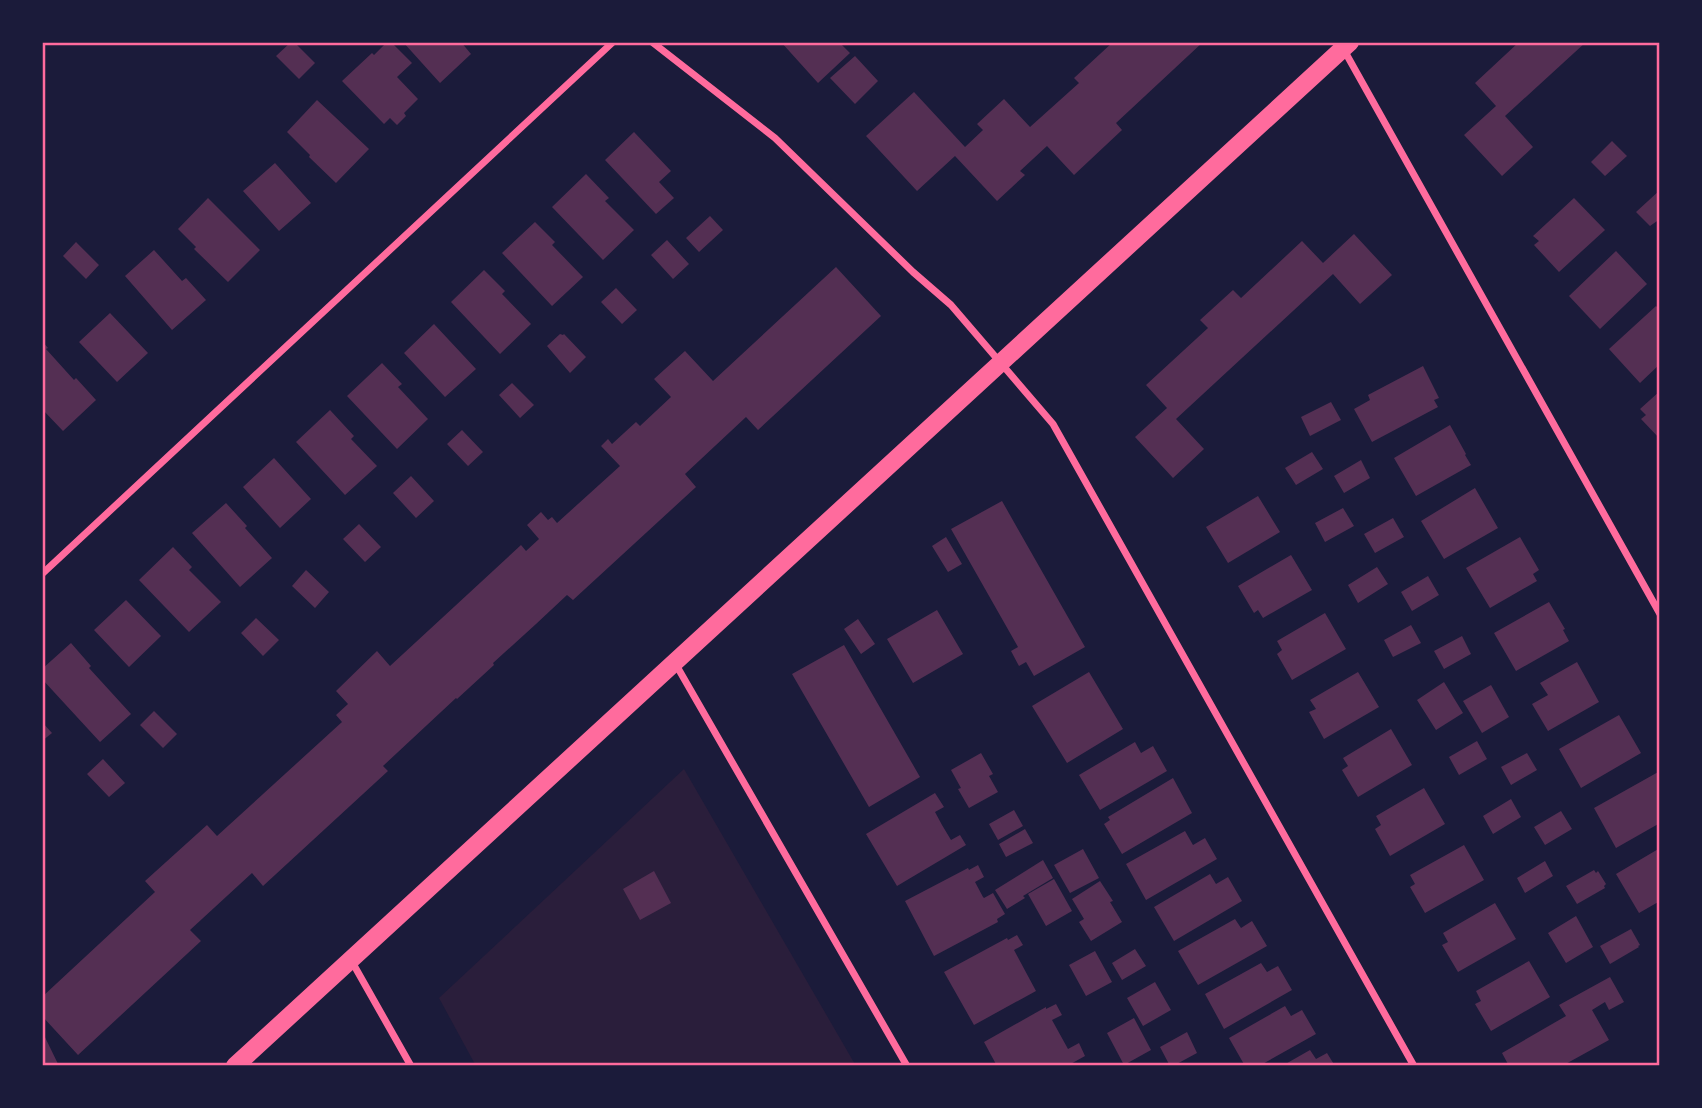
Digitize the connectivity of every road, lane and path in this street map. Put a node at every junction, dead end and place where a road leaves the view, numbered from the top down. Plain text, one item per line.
1 (613, 42) edge
2 (652, 42) edge
3 (1347, 45) edge
4 (1000, 363) junction
5 (42, 574) edge
6 (1660, 613) edge
7 (674, 662) junction
8 (351, 960) junction
9 (235, 1066) edge
10 (411, 1066) edge
11 (907, 1066) edge
12 (1414, 1066) edge

1 - 5 street
2 - 4 street
3 - 4 main road
3 - 6 street
4 - 7 main road
4 - 12 street
7 - 8 main road
7 - 11 street
8 - 9 main road
8 - 10 street

